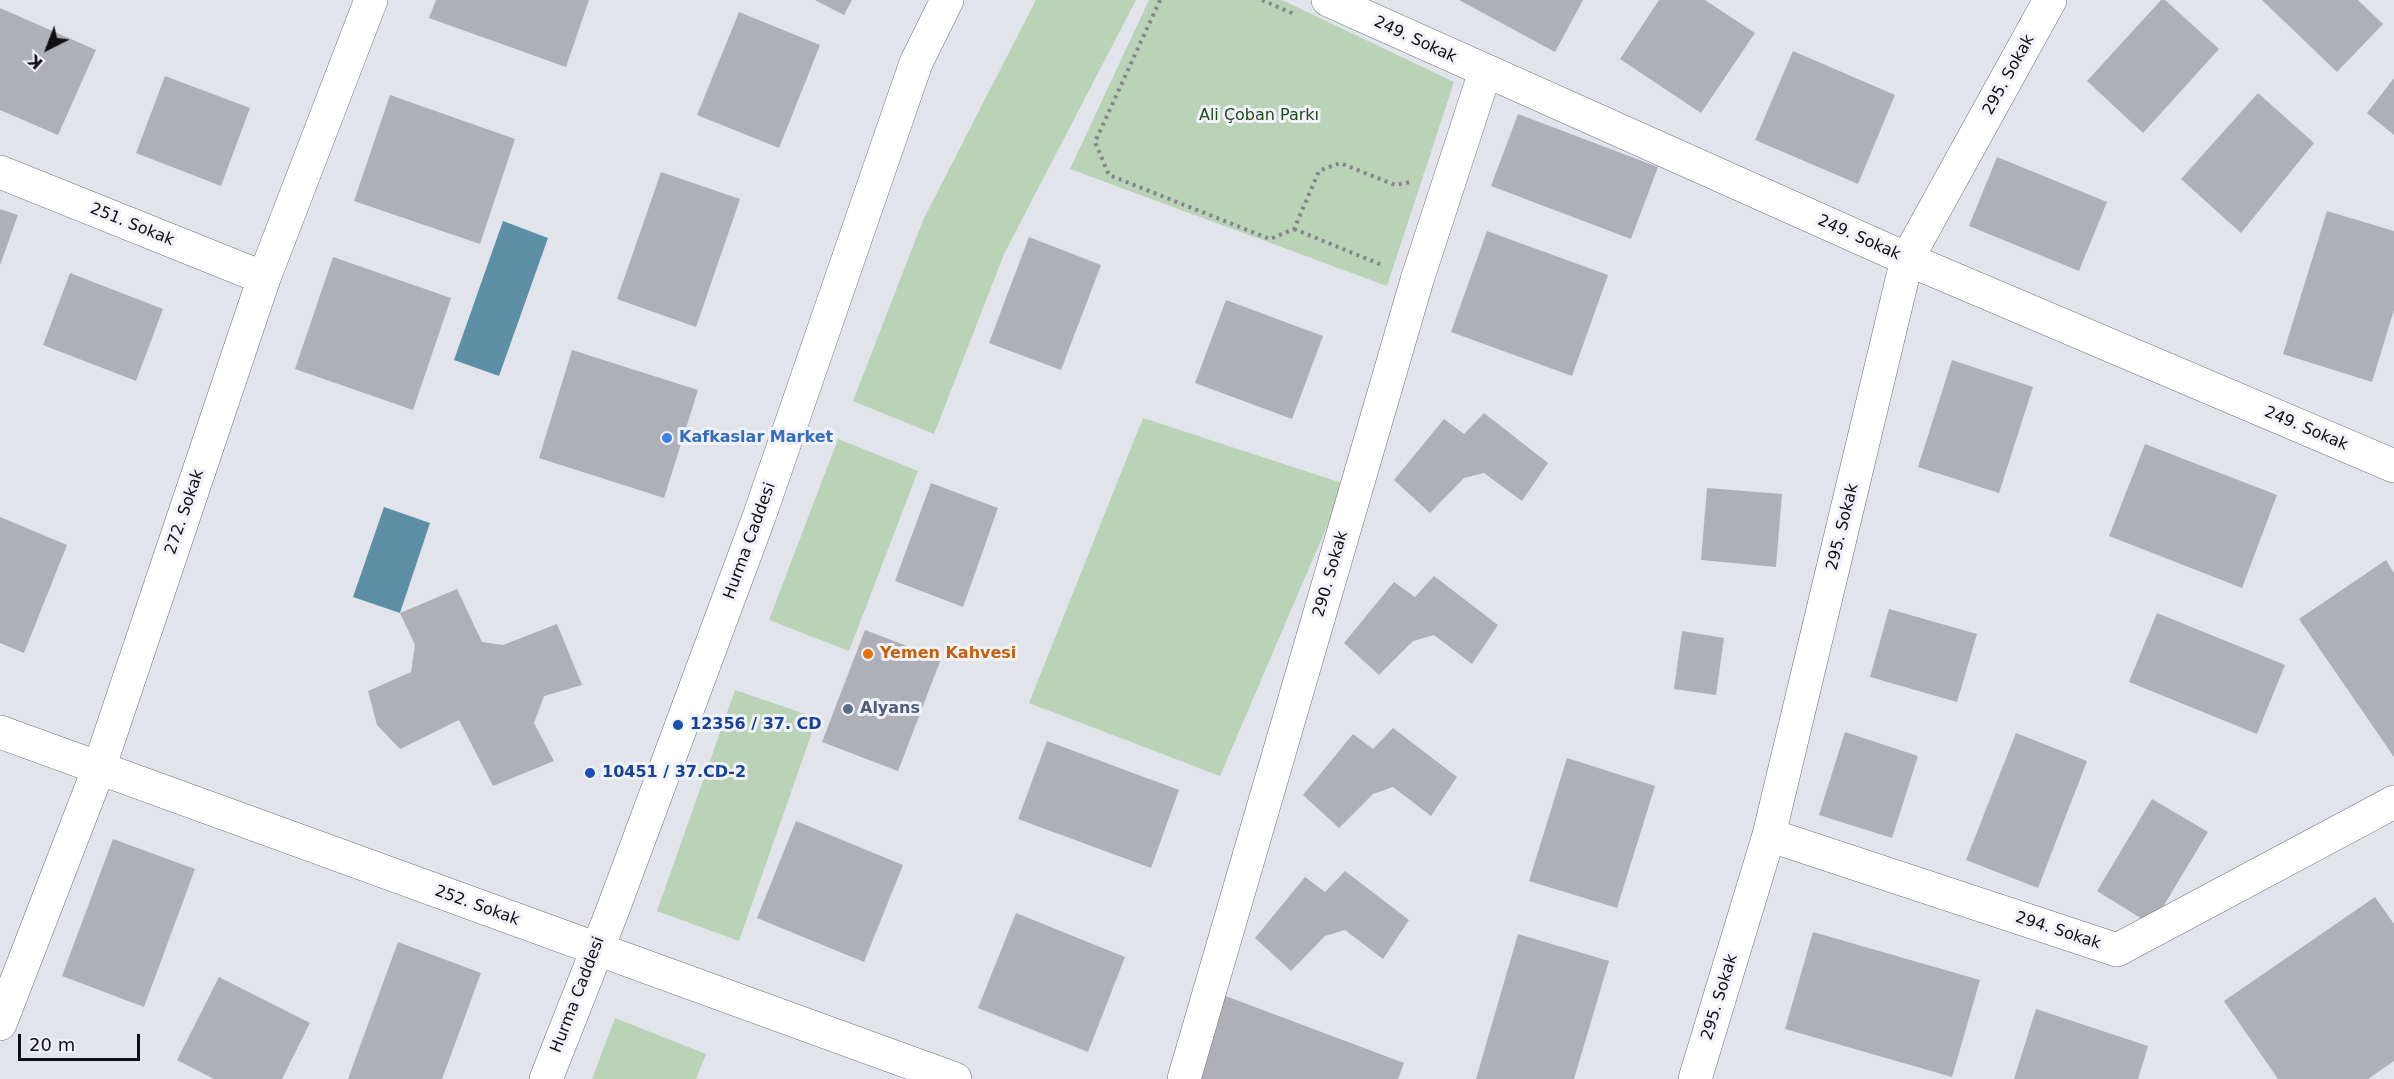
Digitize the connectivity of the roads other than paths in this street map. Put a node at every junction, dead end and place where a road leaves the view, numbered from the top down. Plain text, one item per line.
1 (371, 0) edge
2 (947, 0) edge
3 (1328, 0) edge
4 (2050, 0) edge
5 (1485, 72) junction
6 (0, 172) edge
7 (1907, 259) junction
8 (264, 278) junction
9 (2394, 466) edge
10 (0, 732) edge
11 (99, 768) junction
12 (2394, 802) edge
13 (1769, 835) junction
14 (596, 949) junction
15 (0, 1023) edge
16 (546, 1079) edge
17 (955, 1079) edge
18 (1184, 1079) edge
19 (1695, 1079) edge

1 - 8 street, 272. Sokak
2 - 14 street, Hurma Caddesi
3 - 5 street, 249. Sokak
4 - 7 street, 295. Sokak
5 - 7 street, 249. Sokak
5 - 18 street, 290. Sokak
6 - 8 street, 251. Sokak
7 - 9 street, 249. Sokak
7 - 13 street, 295. Sokak
8 - 11 street, 272. Sokak
10 - 11 street, 252. Sokak
11 - 14 street, 252. Sokak
11 - 15 street, 272. Sokak
12 - 13 street, 294. Sokak
13 - 19 street, 295. Sokak
14 - 16 street, Hurma Caddesi
14 - 17 street, 252. Sokak

